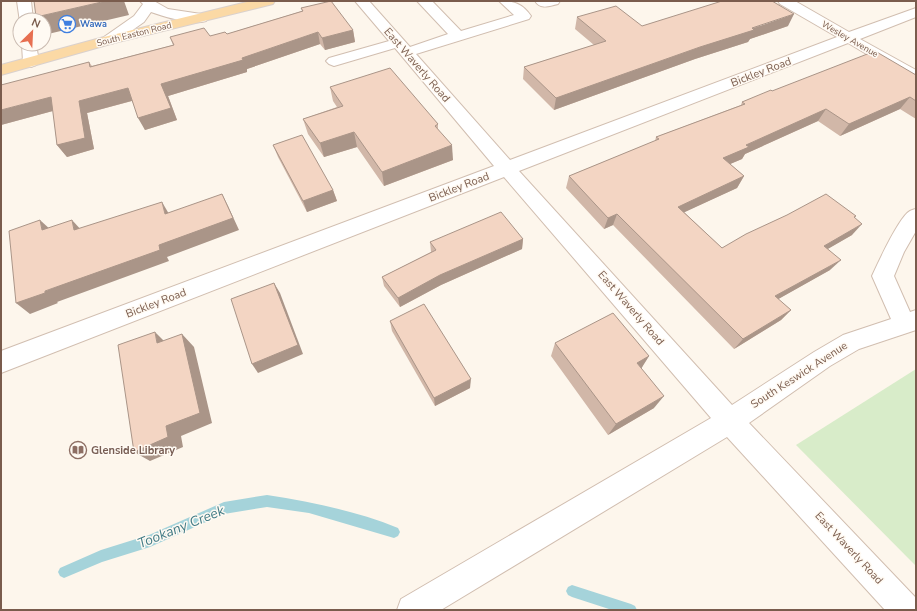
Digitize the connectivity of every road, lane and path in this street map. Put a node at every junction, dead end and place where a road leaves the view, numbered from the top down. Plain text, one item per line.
1 (24, 1) edge
2 (268, 1) edge
3 (362, 1) edge
4 (424, 1) edge
5 (506, 1) edge
6 (542, 1) edge
7 (553, 1) edge
8 (785, 1) edge
9 (148, 3) edge
10 (25, 12) edge
11 (916, 12) edge
12 (201, 18) junction
13 (458, 36) junction
14 (850, 38) junction
15 (109, 40) junction
16 (402, 48) junction
17 (30, 52) edge
18 (334, 61) dead end
19 (31, 62) junction
20 (1, 70) edge
21 (916, 77) edge
22 (507, 169) junction
23 (916, 216) edge
24 (910, 322) edge
25 (1, 362) edge
26 (730, 421) junction
27 (412, 610) edge
28 (906, 610) edge

1 - 10 street
2 - 12 main road, South Easton Road
3 - 16 street, East Waverly Road
4 - 13 street
5 - 13 street
6 - 7 street
8 - 14 street, Wesley Avenue
9 - 12 street
9 - 15 street
11 - 14 street, Bickley Road
12 - 15 main road, South Easton Road
13 - 16 street
14 - 21 street, Wesley Avenue
14 - 22 street, Bickley Road
15 - 19 main road, South Easton Road
16 - 18 street
16 - 22 street, East Waverly Road
17 - 19 street
19 - 20 main road, South Easton Road
22 - 25 street, Bickley Road
22 - 26 street, East Waverly Road
23 - 24 street
24 - 26 street, South Keswick Avenue
26 - 27 street, South Keswick Avenue
26 - 28 street, East Waverly Road

